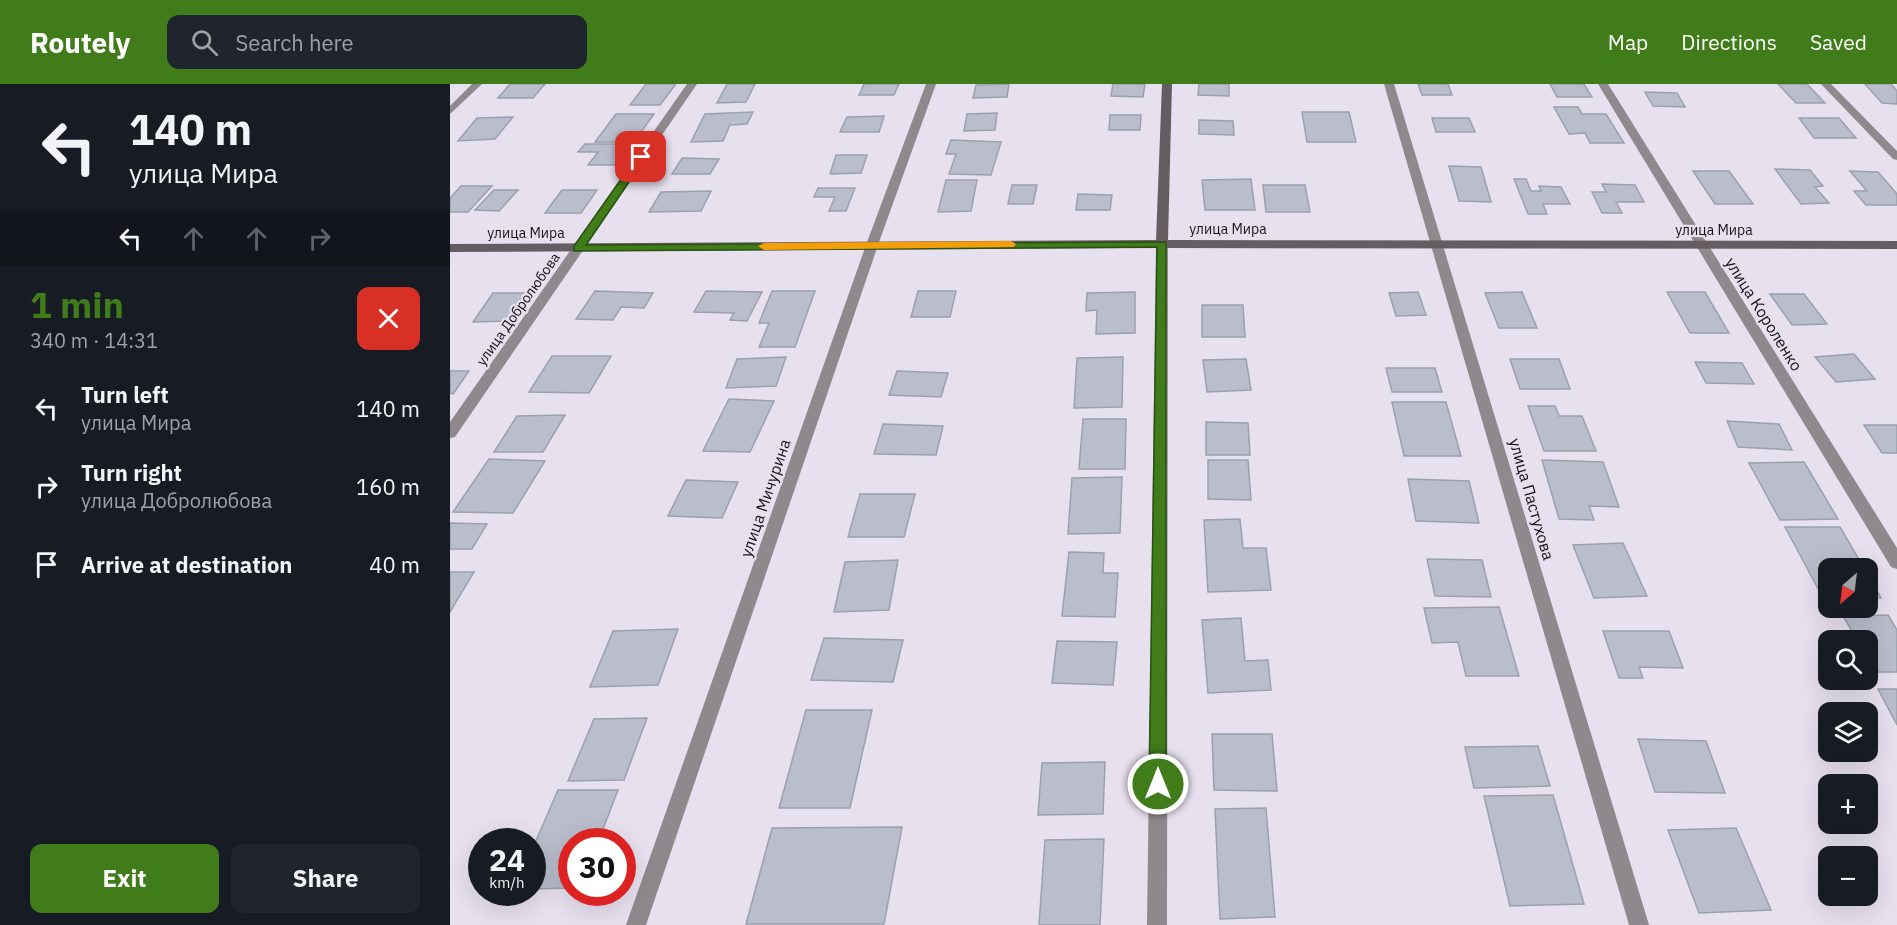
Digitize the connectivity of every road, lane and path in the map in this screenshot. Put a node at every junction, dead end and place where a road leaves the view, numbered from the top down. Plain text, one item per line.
1 (477, 84) edge
2 (692, 84) edge
3 (931, 84) edge
4 (1167, 84) edge
5 (1389, 84) edge
6 (1603, 84) edge
7 (1826, 84) edge
8 (450, 111) edge
9 (1897, 157) edge
10 (1162, 244) junction
11 (1702, 244) junction
12 (872, 245) junction
13 (1438, 245) junction
14 (1897, 246) edge
15 (450, 248) edge
16 (578, 248) junction
17 (450, 433) edge
18 (1897, 562) edge
19 (636, 925) edge
20 (1157, 925) edge
21 (1639, 925) edge

1 - 8 street
2 - 16 street, улица Добролюбова
3 - 12 street, улица Мичурина
4 - 10 main road
5 - 13 street, улица Пастухова
6 - 11 street, улица Короленко
7 - 9 street
10 - 12 main road, улица Мира
10 - 13 main road, улица Мира
10 - 20 street
11 - 13 main road, улица Мира
11 - 14 main road, улица Мира
11 - 18 street, улица Короленко
12 - 16 main road, улица Мира
12 - 19 street, улица Мичурина
13 - 21 street, улица Пастухова
15 - 16 main road, улица Мира
16 - 17 street, улица Добролюбова

